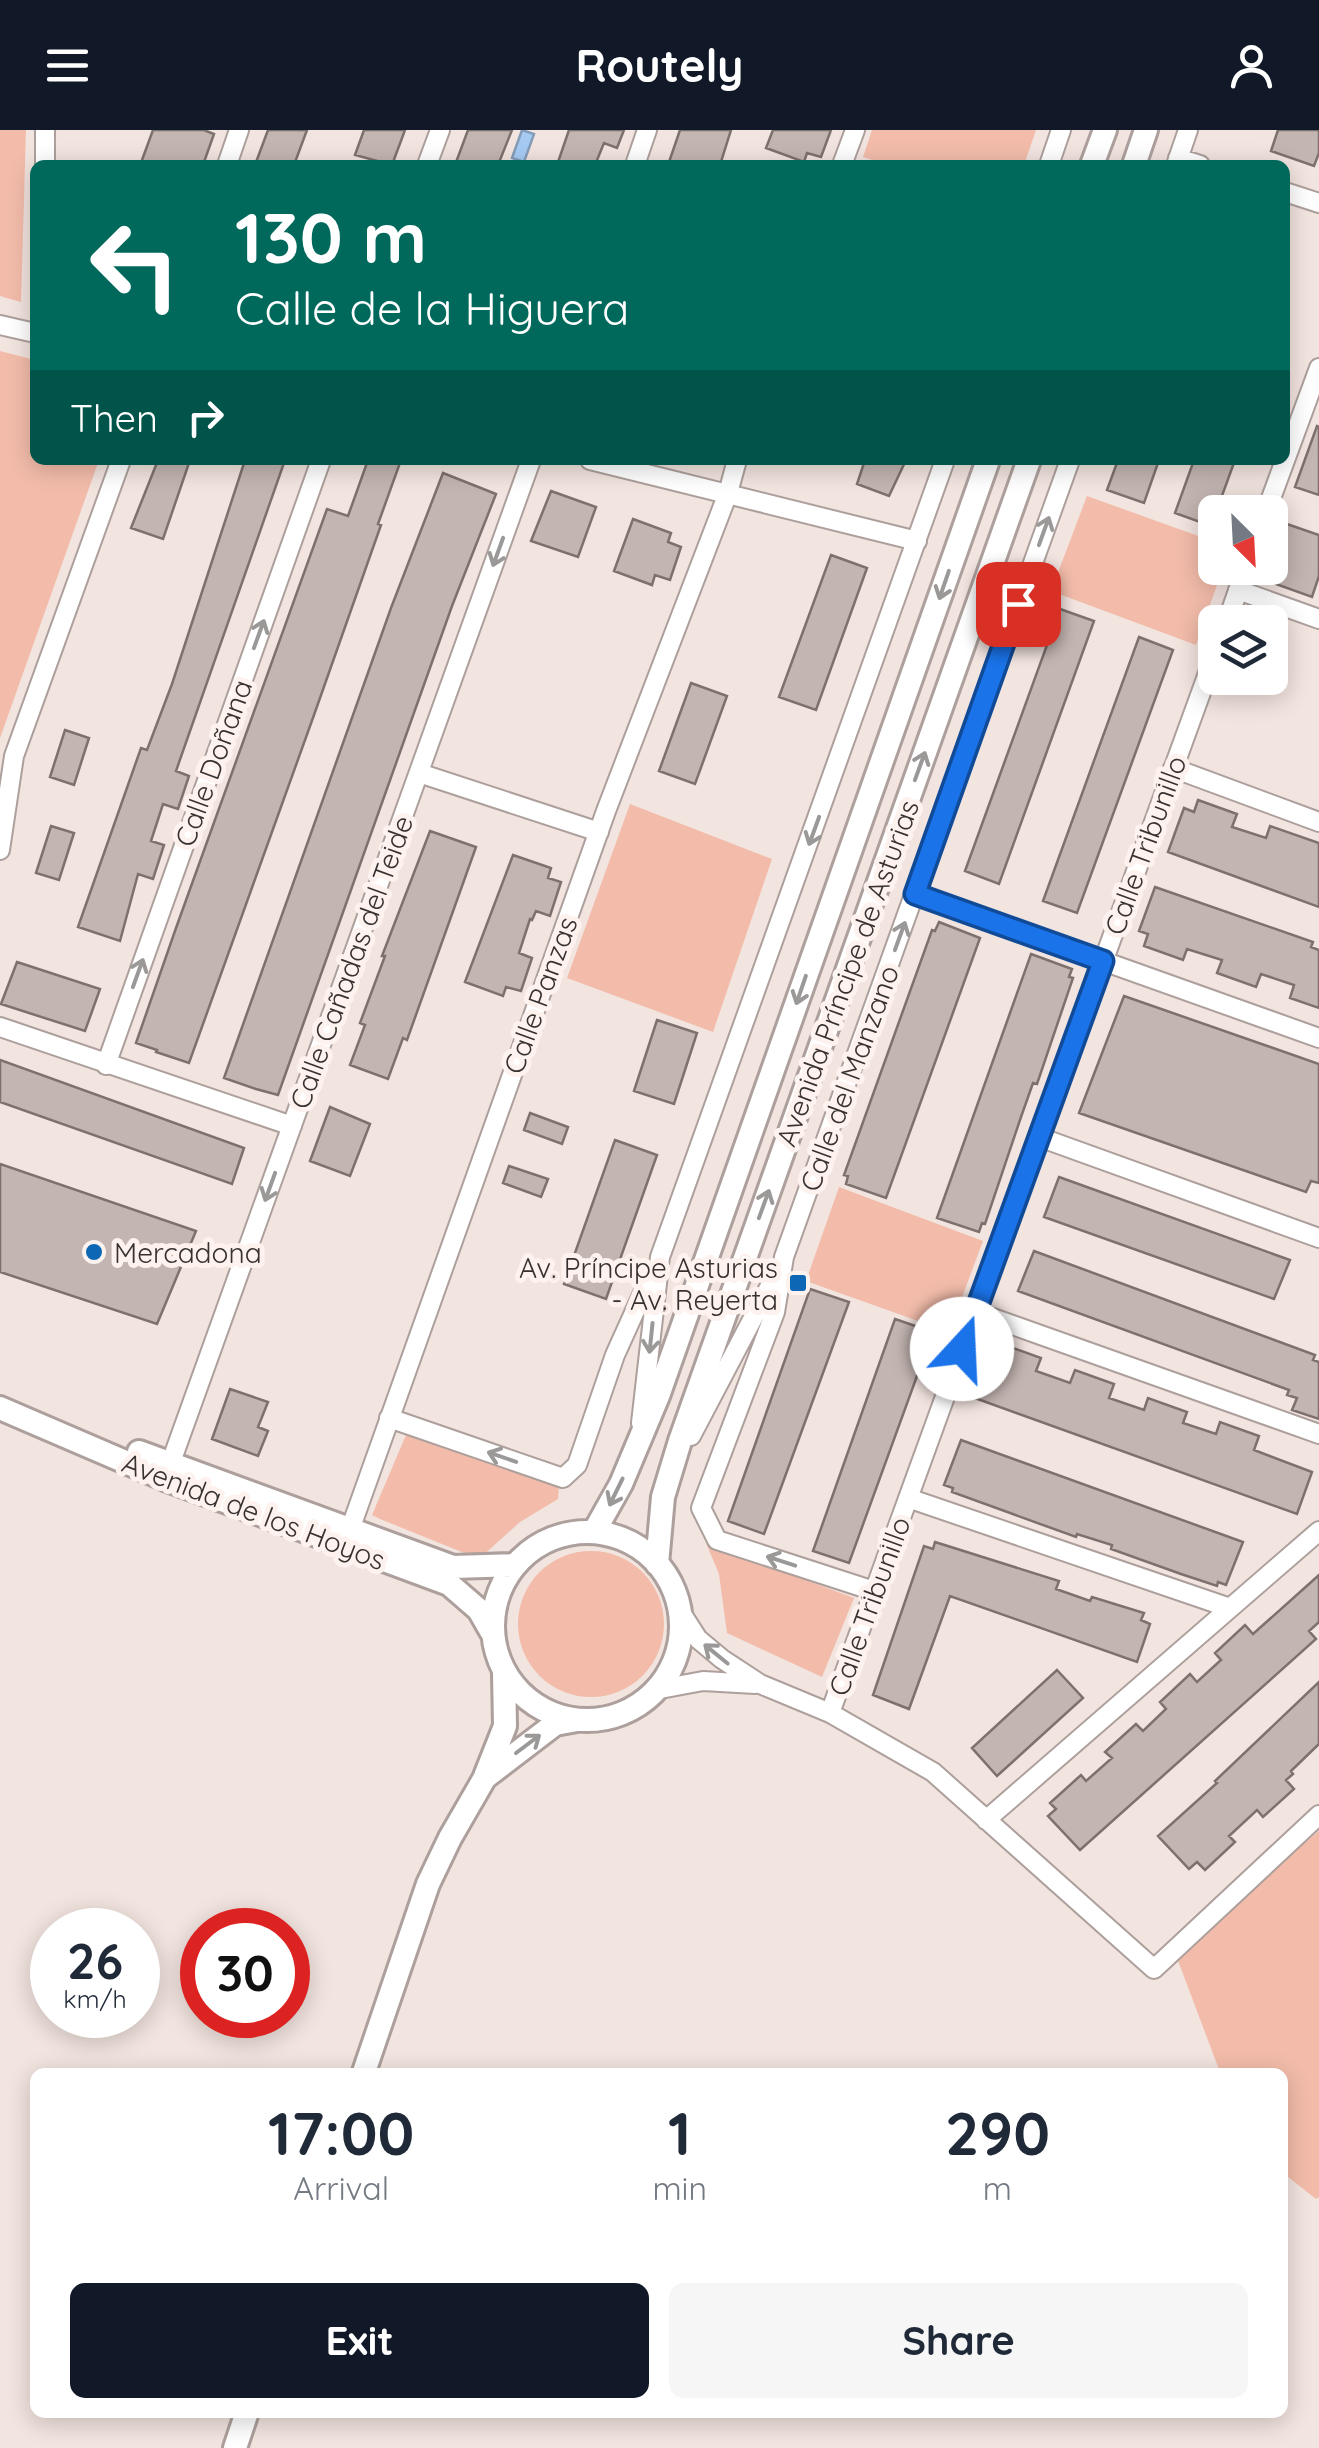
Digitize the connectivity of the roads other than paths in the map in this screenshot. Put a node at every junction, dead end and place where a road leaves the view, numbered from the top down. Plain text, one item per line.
1 (45, 130) edge
2 (239, 130) edge
3 (440, 130) edge
4 (647, 130) edge
5 (855, 130) edge
6 (1061, 130) edge
7 (1104, 130) edge
8 (1146, 130) edge
9 (1188, 130) edge
10 (44, 160) edge
11 (228, 160) edge
12 (430, 160) edge
13 (637, 160) edge
14 (844, 160) edge
15 (1051, 160) edge
16 (1094, 160) edge
17 (1136, 160) edge
18 (1178, 160) edge
19 (1290, 193) edge
20 (1319, 202) edge
21 (0, 325) edge
22 (30, 332) edge
23 (1319, 368) edge
24 (1311, 413) edge
25 (1290, 459) edge
26 (119, 465) edge
27 (319, 465) edge
28 (529, 465) edge
29 (611, 465) edge
30 (736, 465) edge
31 (944, 465) edge
32 (986, 465) edge
33 (1027, 465) edge
34 (1068, 465) edge
35 (1287, 465) edge
36 (728, 493) junction
37 (1274, 495) edge
38 (917, 541) junction
39 (1240, 585) edge
40 (1238, 590) junction
41 (1232, 605) edge
42 (1319, 619) edge
43 (1200, 695) edge
44 (1174, 768) junction
45 (419, 773) junction
46 (1319, 822) edge
47 (599, 832) junction
48 (0, 850) edge
49 (915, 894) junction
50 (1103, 961) junction
51 (0, 1027) edge
52 (1319, 1038) edge
53 (106, 1066) junction
54 (292, 1126) junction
55 (1039, 1137) junction
56 (1319, 1238) edge
57 (660, 1257) junction
58 (784, 1257) junction
59 (976, 1312) junction
60 (0, 1395) edge
61 (0, 1408) edge
62 (389, 1418) junction
63 (1319, 1434) edge
64 (639, 1438) junction
65 (168, 1472) junction
66 (667, 1486) junction
67 (908, 1498) junction
68 (1319, 1531) edge
69 (594, 1532) junction
70 (347, 1539) junction
71 (657, 1564) junction
72 (514, 1565) junction
73 (874, 1591) junction
74 (1230, 1608) junction
75 (682, 1614) junction
76 (492, 1633) junction
77 (504, 1673) junction
78 (760, 1684) junction
79 (655, 1690) junction
80 (830, 1713) junction
81 (577, 1720) junction
82 (484, 1778) junction
83 (1319, 1816) edge
84 (986, 1820) junction
85 (365, 2068) edge
86 (245, 2418) edge
87 (235, 2448) edge

1 - 10 street
2 - 11 street
3 - 12 street
4 - 13 street
5 - 14 street
6 - 15 street
7 - 16 street
8 - 17 street
9 - 18 street
19 - 20 street
21 - 22 street
23 - 24 street
24 - 25 street
26 - 48 street
53 -> 27 street, Calle Doñana
28 -> 45 street, Calle Cañadas del Teide
29 - 36 street
30 - 36 street, Calle Panzas
31 - 38 street, Avenida Príncipe de Asturias
32 -> 64 street, Avenida Príncipe de Asturias
66 -> 33 street, Avenida Príncipe de Asturias
49 -> 34 street, Calle del Manzano
35 - 37 street
36 - 38 street
36 - 47 street, Calle Panzas
38 -> 57 street, Avenida Príncipe de Asturias
39 - 40 street
40 - 41 street
40 - 42 street
43 - 44 street, Calle Tribunillo
44 - 46 street
44 - 50 street, Calle Tribunillo
45 - 47 street
45 - 54 street, Calle Cañadas del Teide
47 - 62 street, Calle Panzas
49 - 50 street
58 -> 49 street, Calle del Manzano
50 - 52 street
50 - 55 street, Calle Tribunillo
51 - 53 street
53 - 54 street
54 -> 65 street, Calle Cañadas del Teide
55 - 56 street
55 - 59 street, Calle Tribunillo
57 -> 62 street, Avenida Príncipe de Asturias
57 -> 64 street, Avenida Príncipe de Asturias
58 - 66 street, Avenida Príncipe de Asturias
73 -> 58 street, Calle del Manzano
59 - 63 street
59 - 67 street, Calle Tribunillo
60 - 65 street, Avenida de los Hoyos
61 - 65 street, Avenida de los Hoyos
62 - 70 street, Calle Panzas
64 -> 69 street, Avenida Príncipe de Asturias
65 - 70 street, Avenida de los Hoyos
66 - 71 street, Avenida Príncipe de Asturias
67 - 73 street, Calle Tribunillo
67 - 74 street
68 - 74 street
69 - 71 street
69 - 72 street
70 - 72 street, Avenida de los Hoyos
70 - 76 street, Avenida de los Hoyos
71 - 75 street
72 - 76 street
73 - 80 street, Calle Tribunillo
74 - 84 street
78 -> 75 street
75 - 79 street
76 - 77 street
77 - 81 street
77 - 82 street
78 - 79 street
78 - 80 street
79 - 81 street
80 - 84 street
82 -> 81 street
82 - 85 street
83 - 84 street
86 - 87 street

